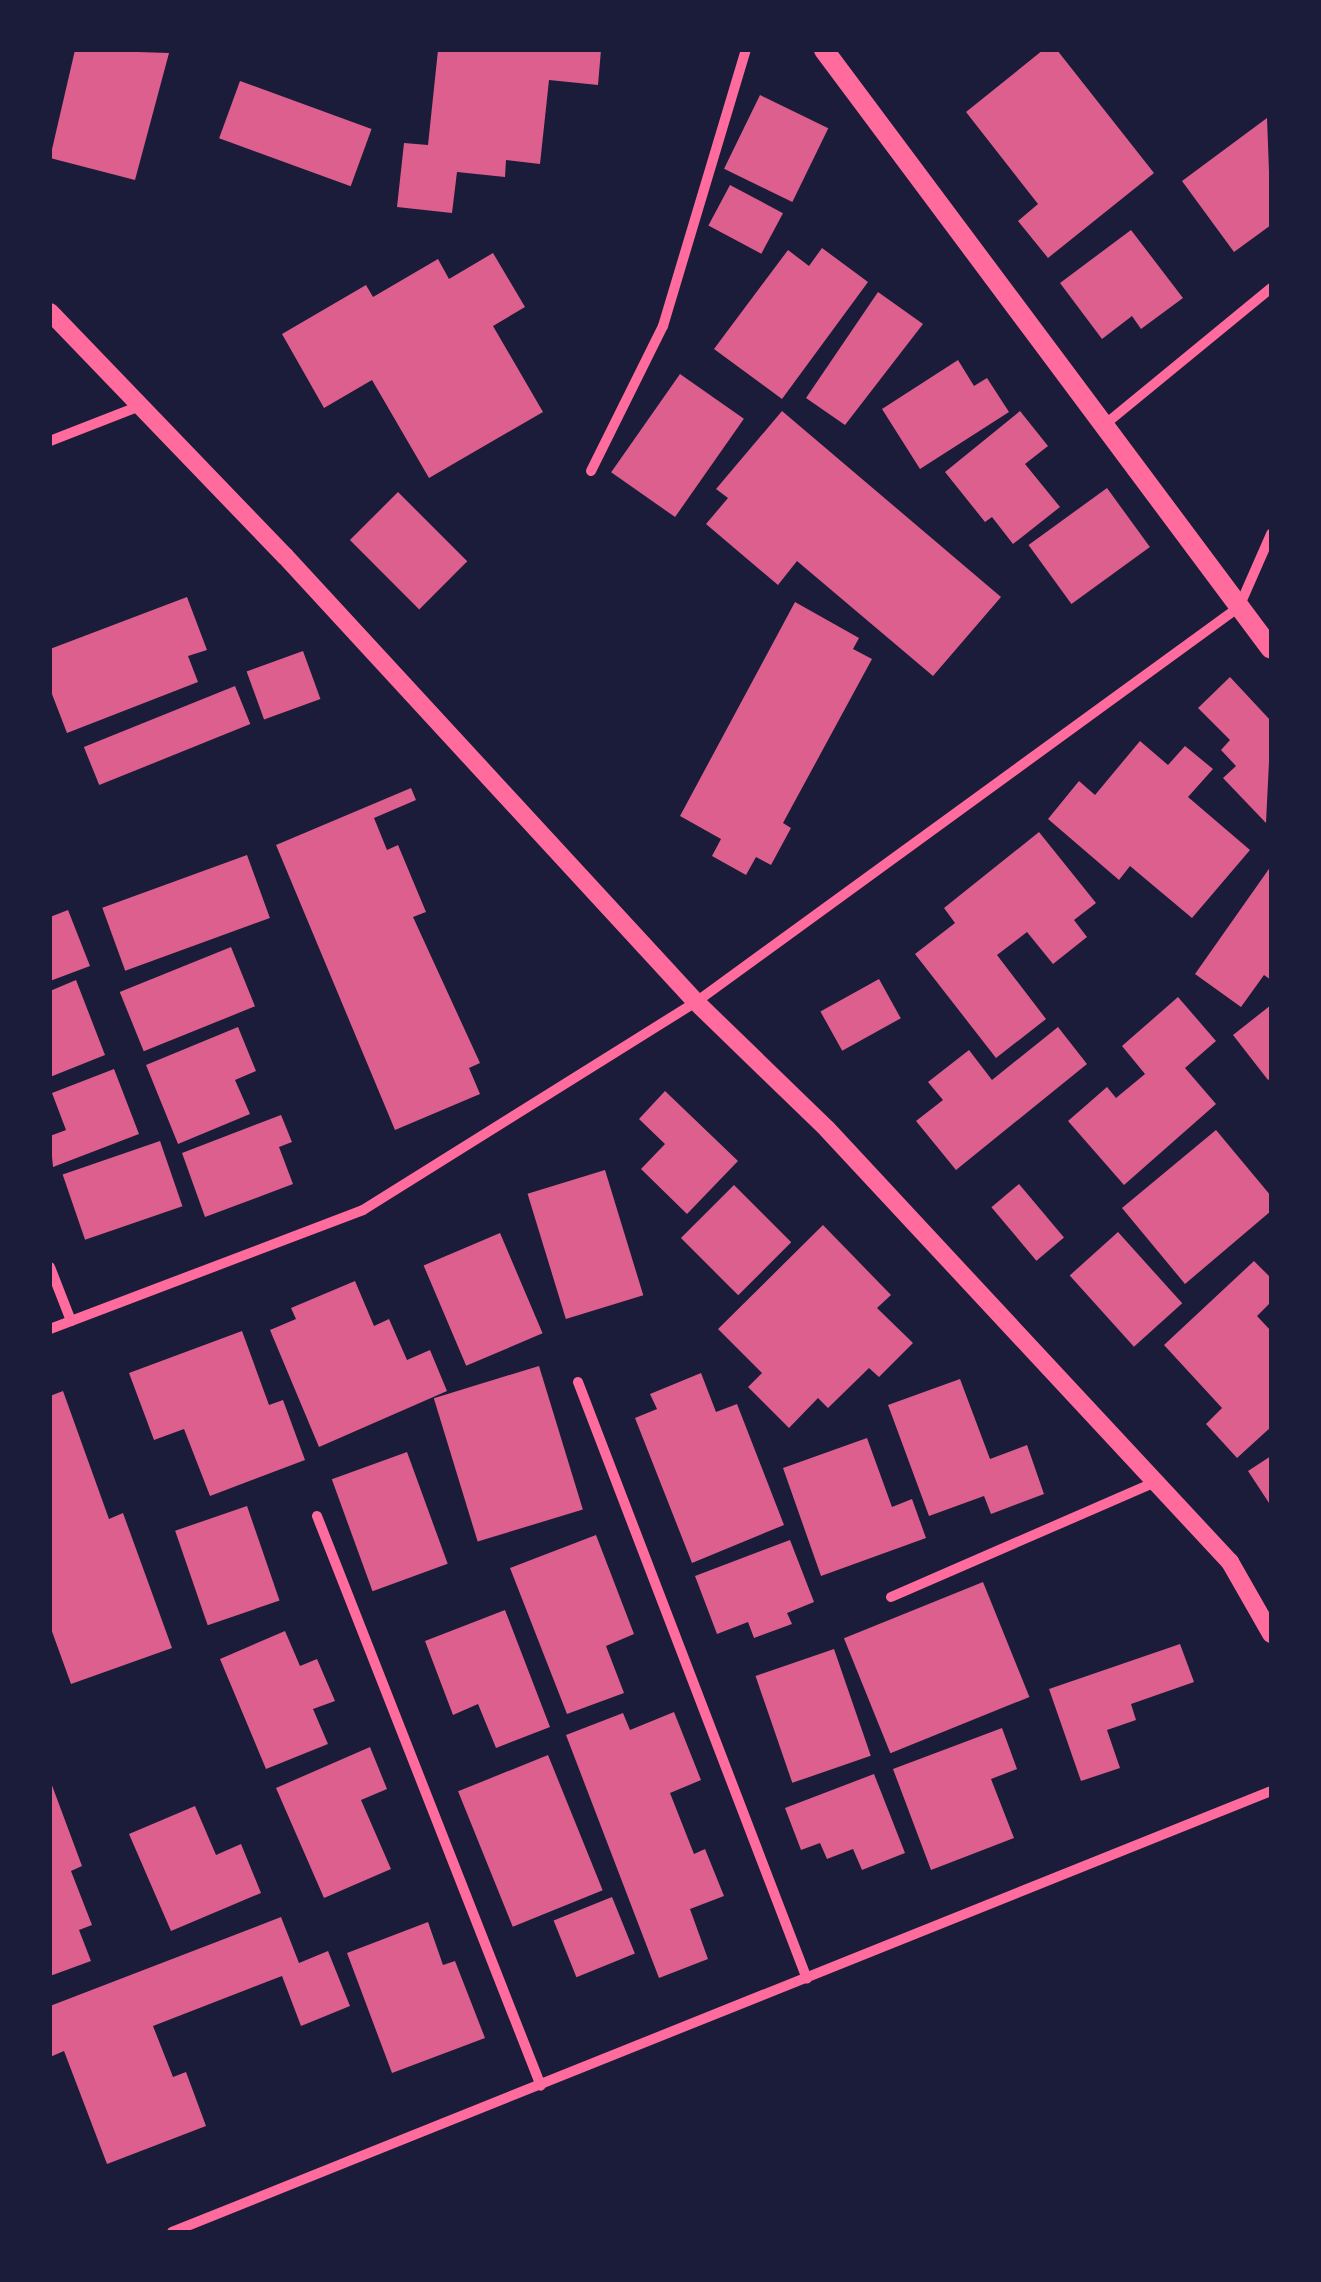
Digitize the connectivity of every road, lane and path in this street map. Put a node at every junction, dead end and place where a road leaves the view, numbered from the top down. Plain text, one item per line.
1 (746, 50) edge
2 (824, 50) edge
3 (1271, 288) edge
4 (50, 312) edge
5 (140, 406) junction
6 (1103, 426) junction
7 (50, 441) edge
8 (591, 471) dead end
9 (1271, 534) edge
10 (1239, 608) junction
11 (1271, 649) edge
12 (696, 1002) junction
13 (50, 1267) edge
14 (71, 1321) junction
15 (50, 1329) edge
16 (578, 1382) dead end
17 (1155, 1482) junction
18 (316, 1516) dead end
19 (891, 1597) dead end
20 (1271, 1634) edge
21 (1271, 1790) edge
22 (807, 1979) junction
23 (541, 2086) junction
24 (172, 2232) edge

1 - 8 street
2 - 6 main road
3 - 6 street
4 - 5 street
5 - 7 street
5 - 12 street
6 - 10 main road
9 - 10 street
10 - 11 main road
10 - 12 street
12 - 14 street
12 - 17 street
13 - 14 street
14 - 15 street
16 - 22 street
17 - 19 street
17 - 20 street
18 - 23 street
21 - 22 street
22 - 23 street
23 - 24 street

